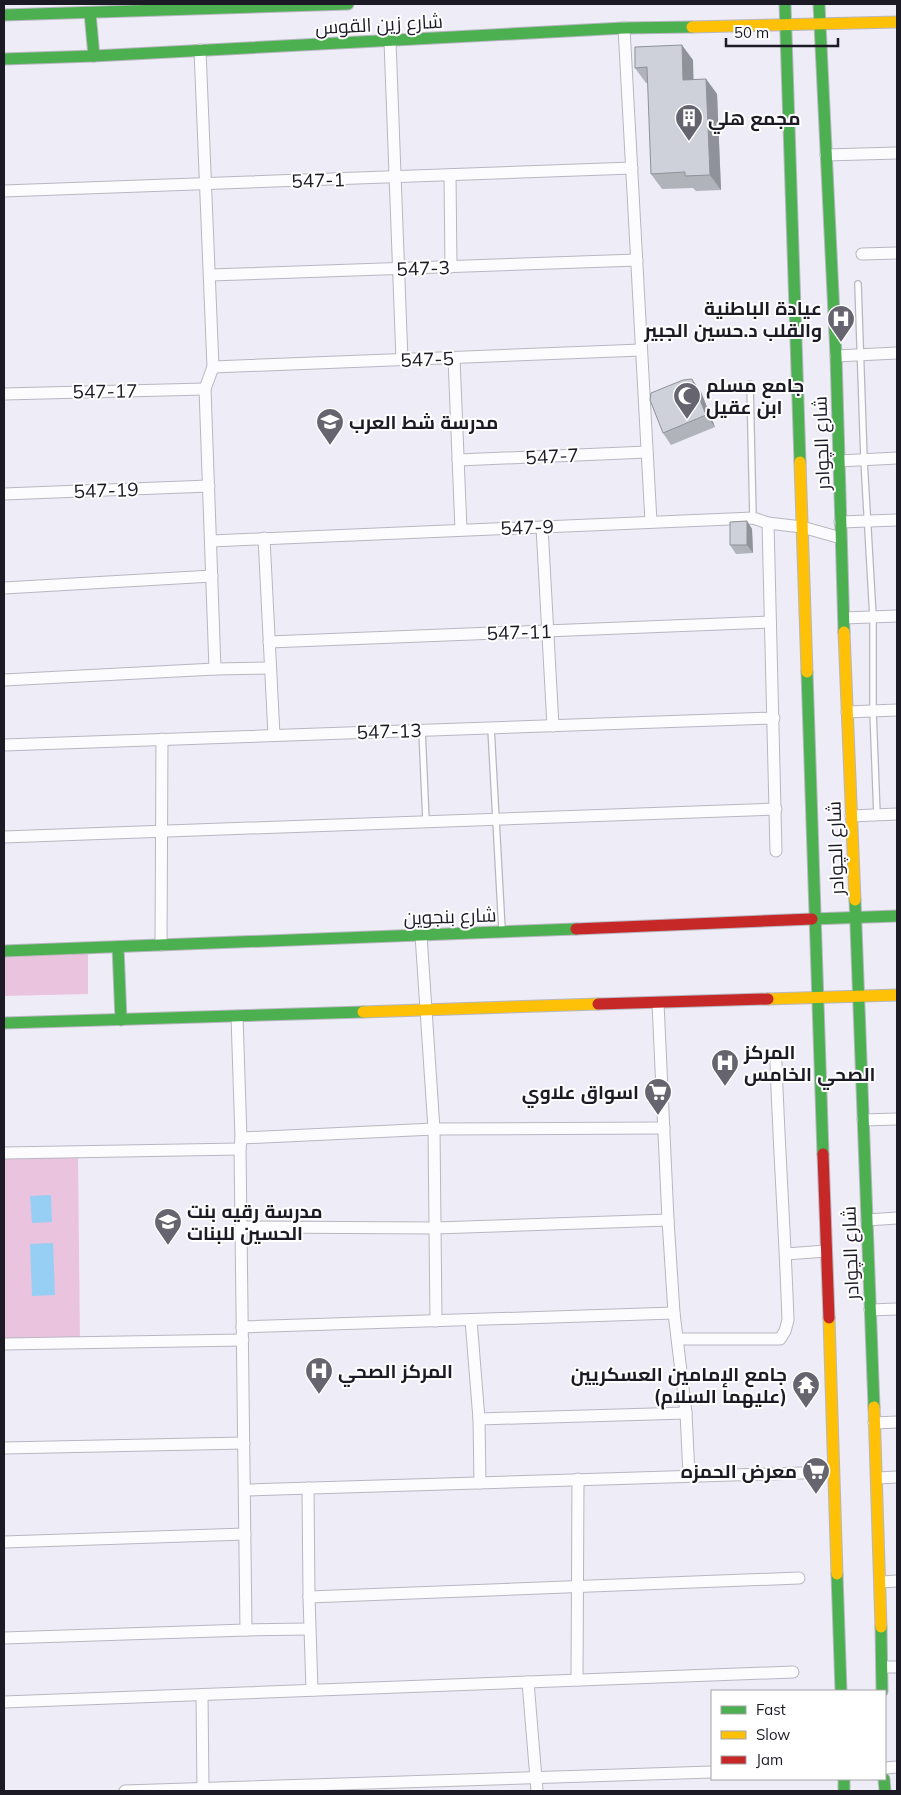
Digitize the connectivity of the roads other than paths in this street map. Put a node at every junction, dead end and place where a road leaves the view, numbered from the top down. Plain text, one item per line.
1 (348, 4) edge
2 (785, 4) edge
3 (819, 4) edge
4 (131, 8) edge
5 (90, 13) junction
6 (4, 15) edge
7 (897, 22) edge
8 (820, 23) junction
9 (785, 24) junction
10 (624, 28) junction
11 (390, 41) junction
12 (200, 50) junction
13 (94, 56) junction
14 (4, 59) edge
15 (897, 153) edge
16 (826, 155) junction
17 (632, 168) junction
18 (450, 175) junction
19 (395, 177) junction
20 (207, 184) junction
21 (4, 191) edge
22 (897, 253) edge
23 (862, 254) dead end
24 (637, 260) junction
25 (451, 267) junction
26 (398, 268) junction
27 (210, 275) junction
28 (858, 284) dead end
29 (641, 350) junction
30 (897, 353) edge
31 (861, 355) junction
32 (836, 356) junction
33 (454, 358) junction
34 (402, 360) junction
35 (214, 367) junction
36 (750, 384) dead end
37 (206, 390) junction
38 (4, 394) edge
39 (647, 452) junction
40 (897, 458) edge
41 (458, 460) junction
42 (864, 460) junction
43 (839, 461) junction
44 (209, 486) junction
45 (4, 494) edge
46 (754, 518) junction
47 (897, 520) edge
48 (869, 521) junction
49 (650, 522) junction
50 (768, 522) junction
51 (840, 522) junction
52 (542, 527) junction
53 (802, 527) junction
54 (461, 530) junction
55 (264, 538) junction
56 (841, 538) junction
57 (211, 540) junction
58 (212, 576) junction
59 (4, 588) edge
60 (897, 616) edge
61 (873, 617) junction
62 (844, 618) junction
63 (770, 622) junction
64 (547, 631) junction
65 (269, 642) junction
66 (270, 668) junction
67 (215, 669) junction
68 (4, 680) edge
69 (897, 710) edge
70 (873, 711) junction
71 (847, 712) junction
72 (774, 718) junction
73 (553, 726) junction
74 (492, 728) junction
75 (422, 730) junction
76 (274, 735) junction
77 (162, 739) junction
78 (4, 745) edge
79 (776, 809) junction
80 (876, 814) junction
81 (897, 814) edge
82 (851, 816) junction
83 (496, 818) junction
84 (426, 821) junction
85 (162, 831) junction
86 (4, 837) edge
87 (776, 851) dead end
88 (897, 916) edge
89 (855, 918) junction
90 (815, 919) junction
91 (502, 931) junction
92 (421, 935) junction
93 (161, 945) junction
94 (118, 947) junction
95 (4, 951) edge
96 (897, 995) edge
97 (858, 997) junction
98 (818, 998) junction
99 (658, 1003) junction
100 (425, 1010) junction
101 (237, 1016) junction
102 (121, 1020) junction
103 (4, 1023) edge
104 (776, 1063) dead end
105 (897, 1119) edge
106 (863, 1120) junction
107 (664, 1128) junction
108 (434, 1129) junction
109 (241, 1144) junction
110 (4, 1153) edge
111 (897, 1218) edge
112 (668, 1220) junction
113 (867, 1220) junction
114 (242, 1227) junction
115 (436, 1228) junction
116 (826, 1251) junction
117 (786, 1254) junction
118 (897, 1309) edge
119 (870, 1310) junction
120 (674, 1313) junction
121 (471, 1320) junction
122 (436, 1321) junction
123 (242, 1327) junction
124 (679, 1339) junction
125 (243, 1340) junction
126 (4, 1344) edge
127 (686, 1413) junction
128 (479, 1420) junction
129 (897, 1422) edge
130 (874, 1423) junction
131 (244, 1442) junction
132 (4, 1448) edge
133 (834, 1472) junction
134 (689, 1475) junction
135 (876, 1478) junction
136 (897, 1478) edge
137 (578, 1479) junction
138 (480, 1483) junction
139 (308, 1488) junction
140 (245, 1490) junction
141 (245, 1534) junction
142 (4, 1542) edge
143 (799, 1578) dead end
144 (880, 1582) junction
145 (897, 1582) edge
146 (579, 1586) junction
147 (309, 1597) junction
148 (309, 1629) junction
149 (246, 1630) junction
150 (4, 1638) edge
151 (882, 1667) junction
152 (897, 1667) edge
153 (793, 1672) dead end
154 (577, 1680) junction
155 (528, 1682) junction
156 (312, 1690) junction
157 (841, 1690) edge
158 (882, 1690) edge
159 (202, 1695) junction
160 (4, 1702) edge
161 (711, 1772) edge
162 (536, 1778) junction
163 (203, 1790) edge
164 (125, 1791) edge
165 (537, 1791) edge

1 - 4 main road, شارع زين القوس
2 - 9 main road, شارع الچوادر
3 - 8 main road, شارع الچوادر
4 - 5 main road, شارع زين القوس
5 - 6 main road, شارع زين القوس
5 - 13 main road
7 - 8 main road, شارع زين القوس
8 - 9 main road, شارع زين القوس
8 - 16 main road, شارع الچوادر
9 - 10 main road, شارع زين القوس
9 - 53 main road, شارع الچوادر
10 - 11 main road, شارع زين القوس
10 - 17 street
11 - 12 main road, شارع زين القوس
11 - 19 street
12 - 13 main road, شارع زين القوس
12 - 20 street
13 - 14 main road, شارع زين القوس
15 - 16 street
16 - 32 main road, شارع الچوادر
17 - 18 street, 547-1
17 - 24 street
18 - 19 street, 547-1
18 - 25 street
19 - 20 street, 547-1
19 - 26 street
20 - 21 street, 547-1
20 - 27 street
22 - 23 street
24 - 25 street, 547-3
24 - 29 street
25 - 26 street, 547-3
26 - 27 street, 547-3
26 - 34 street
27 - 35 street
28 - 31 lane
29 - 33 street, 547-5
29 - 39 street
30 - 31 street
31 - 32 street
31 - 42 lane
32 - 43 main road, شارع الچوادر
33 - 34 street, 547-5
33 - 41 street
34 - 35 street, 547-5
35 - 37 street
36 - 46 lane
37 - 38 street, 547-17
37 - 44 street
39 - 41 street, 547-7
39 - 49 street
40 - 42 street
41 - 54 street
42 - 43 street
42 - 48 lane
43 - 51 main road, شارع الچوادر
44 - 45 street, 547-19
44 - 57 street
46 - 49 street, 547-9
46 - 50 street, 547-9
47 - 48 street
48 - 51 street
48 - 61 lane
49 - 52 street, 547-9
50 - 53 street, 547-9
50 - 63 street
51 - 56 main road, شارع الچوادر
52 - 54 street, 547-9
52 - 64 street
53 - 56 street, 547-9
53 - 90 main road, شارع الچوادر
54 - 55 street, 547-9
55 - 57 street, 547-9
55 - 65 street
56 - 62 main road, شارع الچوادر
57 - 58 street
58 - 59 street
58 - 67 street
60 - 61 street
61 - 62 street
61 - 70 lane
62 - 71 main road, شارع الچوادر
63 - 64 street, 547-11
63 - 72 street
64 - 65 street, 547-11
64 - 73 street
65 - 66 street
66 - 67 street
66 - 76 street
67 - 68 street
69 - 70 street
70 - 71 street
70 - 80 lane
71 - 82 main road, شارع الچوادر
72 - 73 street, 547-13
72 - 79 street
73 - 74 street, 547-13
74 - 75 street, 547-13
74 - 83 lane
75 - 76 street, 547-13
75 - 84 lane
76 - 77 street, 547-13
77 - 78 street, 547-13
77 - 85 street
79 - 83 street
79 - 87 street
80 - 81 street
80 - 82 street
82 - 89 main road, شارع الچوادر
83 - 84 street
83 - 91 lane
84 - 85 street
85 - 86 street
85 - 93 street
88 - 89 main road, شارع بنجوين
89 - 90 main road, شارع بنجوين
89 - 97 main road, شارع الچوادر
90 - 91 main road, شارع بنجوين
90 - 98 main road, شارع الچوادر
91 - 92 main road, شارع بنجوين
92 - 93 main road, شارع بنجوين
92 - 100 street
93 - 94 main road, شارع بنجوين
94 - 95 main road, شارع بنجوين
94 - 102 main road
96 - 97 main road
97 - 98 main road
97 - 106 main road, شارع الچوادر
98 - 99 main road
98 - 116 main road, شارع الچوادر
99 - 100 main road
99 - 107 street
100 - 101 main road
100 - 108 street
101 - 102 main road
101 - 109 street
102 - 103 main road
104 - 117 street
105 - 106 street
106 - 113 main road, شارع الچوادر
107 - 108 street
107 - 112 street
108 - 109 street
108 - 115 street
109 - 110 street
109 - 114 street
111 - 113 street
112 - 115 street
112 - 120 street
113 - 119 main road, شارع الچوادر
114 - 115 street
114 - 123 street
115 - 122 street
116 - 117 street
116 - 133 main road, شارع الچوادر
117 - 124 street
118 - 119 street
119 - 130 main road, شارع الچوادر
120 - 121 street
120 - 124 street
121 - 122 street
121 - 128 street
122 - 123 street
123 - 125 street
124 - 127 street
125 - 126 street
125 - 131 street
127 - 128 street
127 - 134 street
128 - 138 street
129 - 130 street
130 - 135 main road, شارع الچوادر
131 - 132 street
131 - 140 street
133 - 134 street
133 - 157 main road, شارع الچوادر
134 - 137 street
135 - 136 street
135 - 144 main road, شارع الچوادر
137 - 138 street
137 - 146 street
138 - 139 street
139 - 140 street
139 - 147 street
140 - 141 street
141 - 142 street
141 - 149 street
143 - 146 street
144 - 145 street
144 - 151 main road, شارع الچوادر
146 - 147 street
146 - 154 street
147 - 148 street
148 - 149 street
148 - 156 street
149 - 150 street
151 - 152 street
151 - 158 main road, شارع الچوادر
153 - 154 street
154 - 155 street
155 - 156 street
155 - 162 street
156 - 159 street
159 - 160 street
159 - 163 street
161 - 162 street
162 - 163 street
162 - 165 street
163 - 164 street

